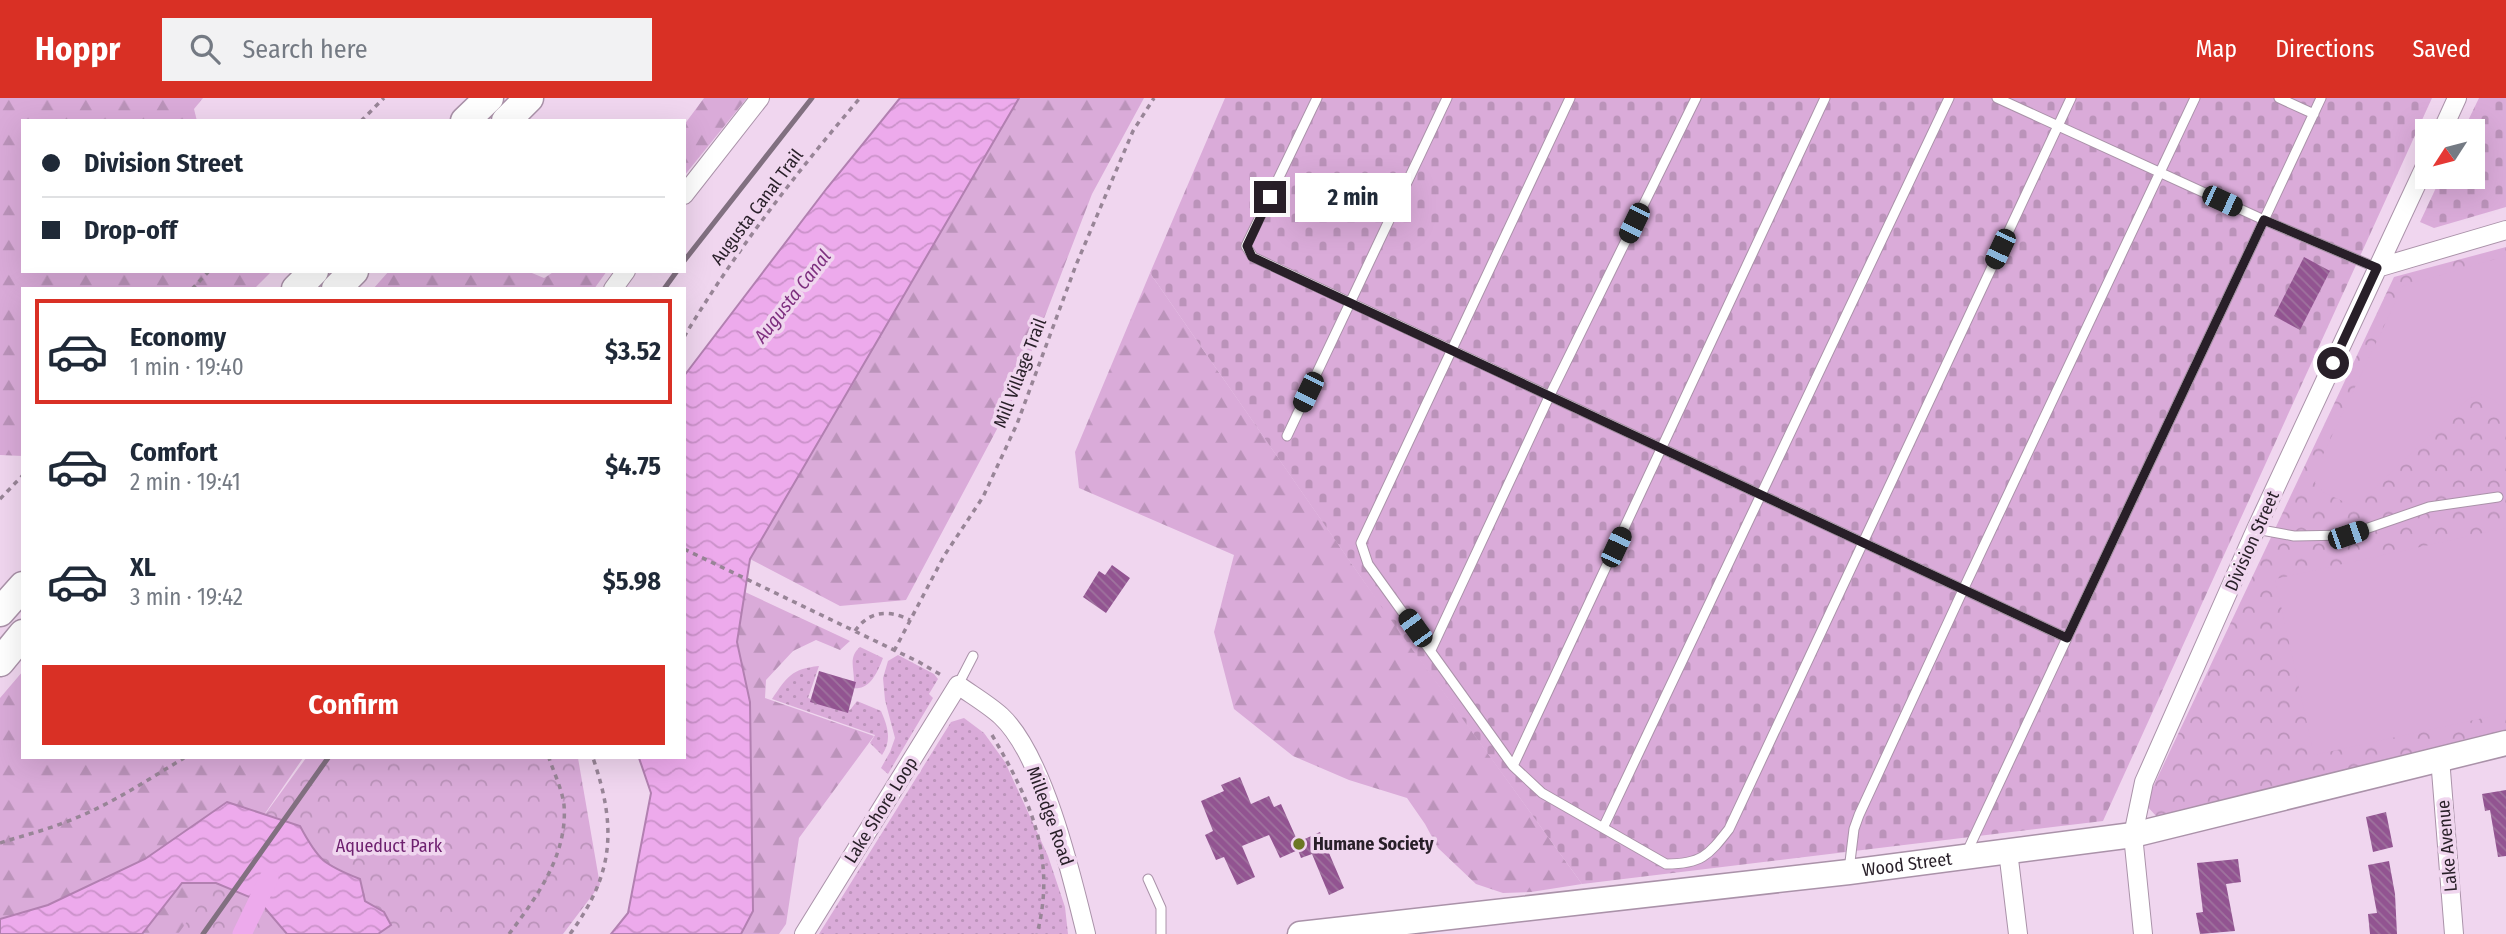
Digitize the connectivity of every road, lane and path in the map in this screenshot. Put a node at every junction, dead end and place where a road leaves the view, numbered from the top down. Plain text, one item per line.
1 (384, 98) edge
2 (489, 98) edge
3 (528, 98) edge
4 (760, 98) edge
5 (860, 98) edge
6 (1154, 98) edge
7 (1317, 98) edge
8 (1447, 98) edge
9 (1570, 98) edge
10 (1696, 98) edge
11 (1825, 98) edge
12 (1949, 98) edge
13 (1997, 98) edge
14 (2071, 98) edge
15 (2196, 98) edge
16 (2279, 98) edge
17 (2321, 98) edge
18 (2458, 98) edge
19 (2314, 114) junction
20 (363, 119) edge
21 (468, 119) edge
22 (508, 119) edge
23 (2448, 119) edge
24 (2058, 127) junction
25 (2160, 172) junction
26 (2415, 187) edge
27 (686, 192) edge
28 (2264, 220) junction
29 (2506, 230) edge
30 (2377, 268) junction
31 (207, 273) edge
32 (312, 273) edge
33 (352, 273) edge
34 (194, 287) edge
35 (298, 287) edge
36 (338, 287) edge
37 (1349, 304) junction
38 (686, 334) edge
39 (1452, 352) junction
40 (1549, 397) junction
41 (1287, 436) dead end
42 (1662, 450) junction
43 (21, 477) edge
44 (1760, 496) junction
45 (2498, 497) dead end
46 (0, 499) edge
47 (2256, 529) junction
48 (1861, 542) junction
49 (686, 550) edge
50 (21, 588) edge
51 (1963, 590) junction
52 (0, 612) edge
53 (910, 620) junction
54 (854, 632) junction
55 (21, 636) edge
56 (2067, 638) junction
57 (1431, 650) junction
58 (894, 651) junction
59 (973, 656) dead end
60 (0, 662) edge
61 (958, 685) junction
62 (939, 686) dead end
63 (988, 728) dead end
64 (2506, 743) edge
65 (2440, 758) junction
66 (182, 759) edge
67 (549, 759) edge
68 (593, 759) edge
69 (1513, 766) junction
70 (1602, 828) junction
71 (2133, 835) junction
72 (0, 843) edge
73 (2008, 851) junction
74 (1965, 856) junction
75 (1849, 872) junction
76 (1148, 879) dead end
77 (509, 934) edge
78 (570, 934) edge
79 (804, 934) edge
80 (1037, 934) edge
81 (1086, 934) edge
82 (1161, 934) edge
83 (1300, 934) edge
84 (2018, 934) edge
85 (2143, 934) edge
86 (2454, 934) edge

1 - 20 path
2 - 21 main road
3 - 22 main road
4 - 27 street
5 - 38 path, Augusta Canal Trail
6 - 53 path, Mill Village Trail
7 - 37 lane
8 - 37 lane
9 - 39 lane
10 - 40 lane
11 - 42 lane
12 - 44 lane
13 - 24 lane
14 - 24 lane
15 - 25 lane
16 - 19 lane
17 - 19 lane
18 - 23 street
19 - 28 lane
24 - 25 lane
24 - 48 lane
25 - 28 lane
25 - 51 lane
26 - 30 street, Division Street
28 - 30 lane
28 - 56 lane
29 - 30 street
30 - 47 street, Division Street
31 - 34 path
32 - 35 main road
33 - 36 main road
37 - 39 lane
37 - 41 lane
39 - 40 lane
39 - 57 lane
40 - 42 lane
40 - 57 lane
42 - 44 lane
42 - 69 lane
43 - 46 path
44 - 48 lane
44 - 70 lane
45 - 47 lane
47 - 71 street, Division Street
48 - 51 lane
48 - 70 lane
49 - 54 path
50 - 52 main road
51 - 56 lane
51 - 75 lane
53 - 54 path
53 - 58 path, Mill Village Trail
54 - 58 path
55 - 60 main road
56 - 74 lane
57 - 69 lane
58 - 62 path
59 - 61 lane
61 - 79 street, Lake Shore Loop
61 - 81 street, Milledge Road
63 - 80 path
64 - 65 street, Wood Street
65 - 71 street, Wood Street
65 - 86 street, Lake Avenue
66 - 72 path
67 - 77 path
68 - 78 path
69 - 70 lane
71 - 73 street, Wood Street
71 - 85 street, Division Street
73 - 74 street, Wood Street
73 - 84 street
74 - 75 street, Wood Street
75 - 83 street, Wood Street
76 - 82 lane

